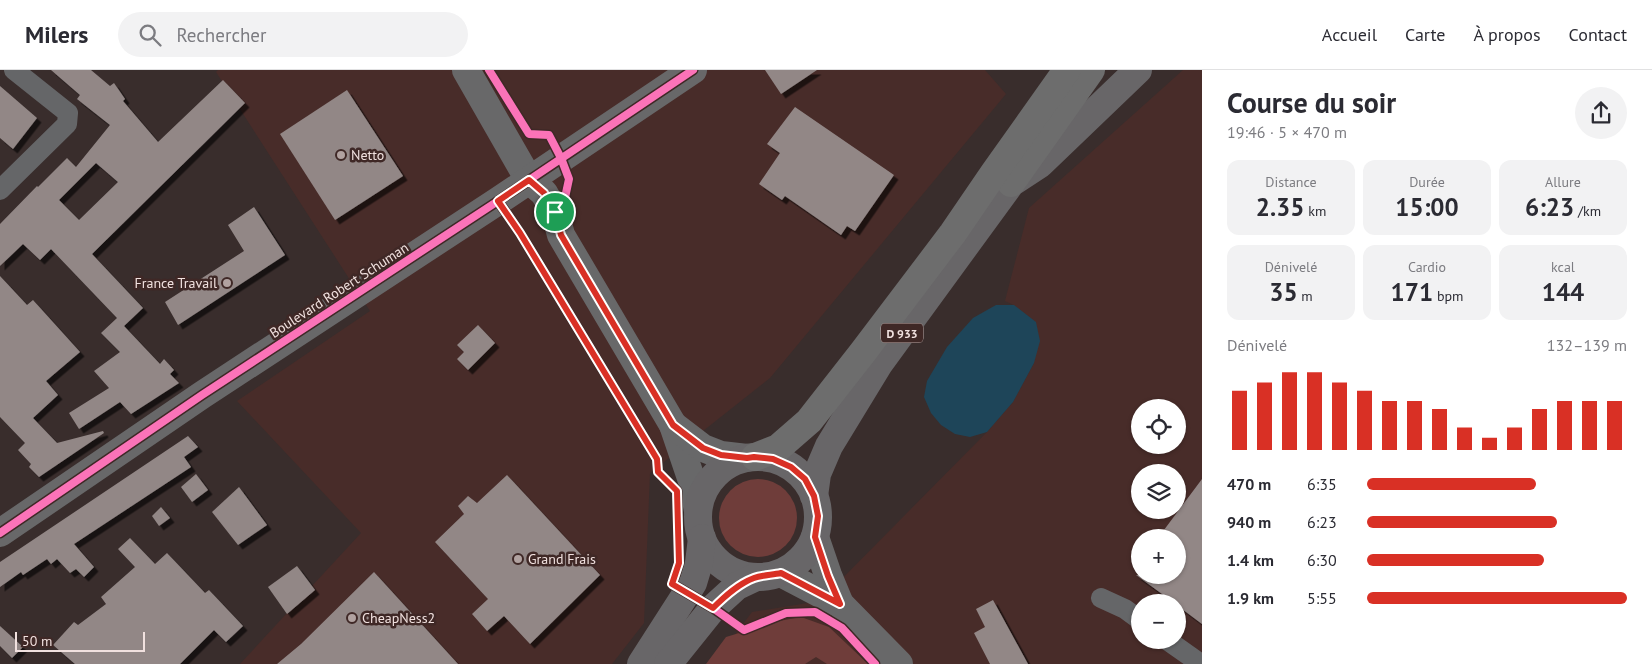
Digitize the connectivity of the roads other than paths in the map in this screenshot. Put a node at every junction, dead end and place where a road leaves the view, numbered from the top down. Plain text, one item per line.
1 (14, 70) edge
2 (466, 70) edge
3 (693, 70) edge
4 (1067, 70) edge
5 (1091, 70) edge
6 (1138, 70) edge
7 (529, 180) junction
8 (1011, 183) junction
9 (0, 190) edge
10 (673, 425) junction
11 (751, 458) junction
12 (814, 496) junction
13 (698, 511) junction
14 (0, 532) edge
15 (815, 537) junction
16 (702, 538) junction
17 (768, 575) junction
18 (1101, 598) dead end
19 (840, 604) junction
20 (1131, 614) edge
21 (1180, 649) edge
22 (641, 664) edge
23 (668, 664) edge
24 (899, 664) edge
25 (1201, 664) edge

1 - 9 street
2 - 7 street
3 - 7 street, Boulevard Robert Schuman
4 - 11 highway, D 933
5 - 8 highway, D 933
6 - 8 main road
7 - 10 street
7 - 14 street, Boulevard Robert Schuman
8 - 12 main road, D 933
10 - 11 street
10 - 13 street
11 - 12 main road
11 - 13 main road
12 - 15 main road
13 - 16 main road
15 - 17 main road
15 - 19 street
16 - 17 main road
16 - 22 main road
17 - 19 street
17 - 23 main road
18 - 20 street
19 - 24 street
21 - 25 street

